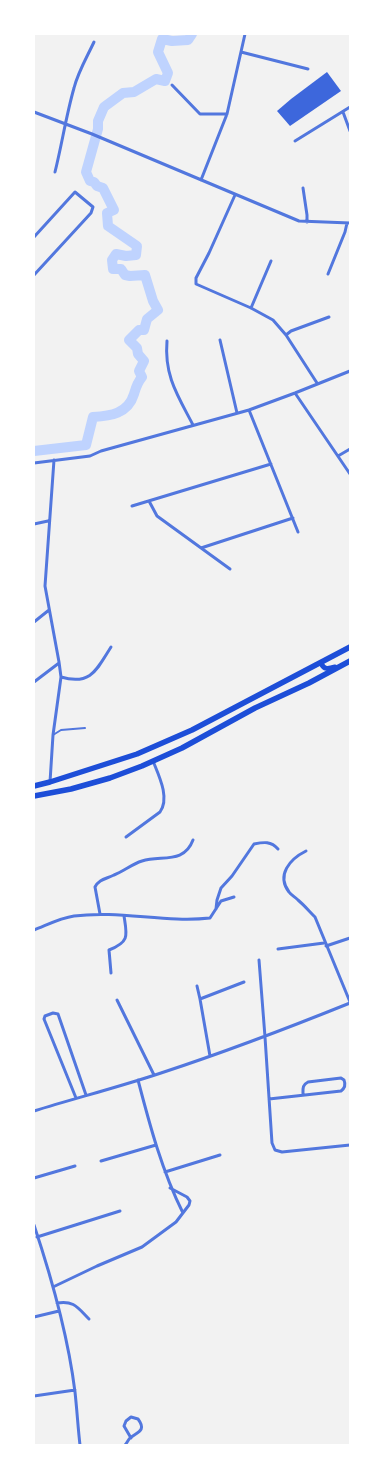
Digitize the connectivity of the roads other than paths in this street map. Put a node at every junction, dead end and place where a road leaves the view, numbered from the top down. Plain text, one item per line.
1 (245, 34) edge
2 (94, 42) dead end
3 (242, 52) junction
4 (308, 69) dead end
5 (172, 85) dead end
6 (350, 107) edge
7 (34, 112) edge
8 (343, 112) junction
9 (227, 114) junction
10 (65, 123) junction
11 (350, 131) edge
12 (295, 141) dead end
13 (55, 172) dead end
14 (201, 180) junction
15 (303, 188) dead end
16 (235, 195) junction
17 (307, 222) junction
18 (348, 223) edge
19 (34, 238) edge
20 (271, 261) dead end
21 (328, 274) dead end
22 (34, 275) edge
23 (251, 308) junction
24 (329, 317) dead end
25 (286, 335) junction
26 (220, 340) dead end
27 (167, 341) dead end
28 (350, 370) edge
29 (317, 383) junction
30 (295, 393) junction
31 (249, 410) junction
32 (237, 413) junction
33 (194, 425) junction
34 (350, 449) edge
35 (338, 456) junction
36 (54, 460) junction
37 (34, 463) edge
38 (271, 464) junction
39 (350, 474) edge
40 (150, 501) junction
41 (132, 506) dead end
42 (293, 518) junction
43 (48, 521) junction
44 (34, 524) edge
45 (298, 532) dead end
46 (201, 548) junction
47 (230, 569) dead end
48 (49, 610) junction
49 (34, 622) edge
50 (111, 647) dead end
51 (350, 647) edge
52 (350, 661) edge
53 (60, 662) junction
54 (321, 663) junction
55 (343, 665) junction
56 (61, 677) junction
57 (34, 682) edge
58 (85, 728) dead end
59 (53, 735) junction
60 (153, 761) junction
61 (50, 782) junction
62 (34, 786) edge
63 (34, 796) edge
64 (126, 836) dead end
65 (193, 840) dead end
66 (278, 849) dead end
67 (306, 852) dead end
68 (234, 897) dead end
69 (216, 910) junction
70 (100, 914) junction
71 (124, 916) junction
72 (34, 930) edge
73 (350, 938) edge
74 (325, 945) junction
75 (278, 949) dead end
76 (259, 960) dead end
77 (111, 973) dead end
78 (244, 982) dead end
79 (197, 986) dead end
80 (200, 999) junction
81 (117, 1000) dead end
82 (350, 1003) edge
83 (265, 1037) junction
84 (210, 1056) junction
85 (154, 1076) junction
86 (138, 1080) junction
87 (86, 1095) junction
88 (303, 1095) junction
89 (76, 1098) junction
90 (269, 1098) junction
91 (34, 1111) edge
92 (350, 1144) edge
93 (156, 1145) junction
94 (220, 1155) dead end
95 (101, 1161) dead end
96 (75, 1166) dead end
97 (165, 1172) junction
98 (34, 1178) edge
99 (170, 1188) junction
100 (120, 1212) dead end
101 (183, 1213) junction
102 (34, 1226) edge
103 (38, 1236) junction
104 (53, 1287) junction
105 (57, 1303) junction
106 (59, 1310) junction
107 (34, 1317) edge
108 (89, 1320) dead end
109 (75, 1390) junction
110 (34, 1396) edge
111 (131, 1438) junction
112 (80, 1445) edge
113 (125, 1445) edge

1 - 3 street
2 - 10 street
3 - 4 street
3 - 9 street
5 - 9 street
6 - 8 street
7 - 10 street
8 - 11 street
8 - 12 street
9 - 14 street
10 - 13 street
10 - 14 street
14 - 16 street
15 - 17 street
16 - 17 street
16 - 23 street
17 - 18 street
18 - 21 street
19 - 22 street
20 - 23 street
23 - 25 street
24 - 25 street
25 - 29 street
26 - 32 street
27 - 33 street
28 - 29 street
29 - 30 street
30 - 31 street
30 - 35 street
31 - 32 street
31 - 38 street
32 - 33 street
33 - 36 street
34 - 35 street
35 - 39 street
36 - 37 street
36 - 43 street
38 - 40 street
38 - 42 street
40 - 41 street
40 - 46 street
42 - 45 street
42 - 46 street
43 - 44 street
43 - 48 street
46 - 47 street
48 - 49 street
48 - 53 street
50 - 56 street
51 - 54 highway
52 - 55 highway
53 - 56 street
53 - 57 street
54 - 55 main road
54 - 61 highway
55 - 60 highway
56 - 59 street
58 - 59 lane
59 - 61 street
60 - 63 highway
60 - 64 street
61 - 62 highway
65 - 70 street
66 - 69 street
67 - 74 street
68 - 69 street
69 - 71 street
70 - 71 street
70 - 72 street
71 - 77 street
73 - 74 street
74 - 75 street
74 - 82 street
76 - 83 street
78 - 80 street
79 - 80 street
80 - 84 street
81 - 85 street
82 - 83 street
83 - 84 street
83 - 90 street
84 - 85 street
85 - 86 street
86 - 87 street
86 - 93 street
87 - 89 street
87 - 89 street
88 - 88 street
88 - 90 street
89 - 91 street
90 - 92 street
93 - 95 street
93 - 97 street
94 - 97 street
96 - 98 street
97 - 99 street
99 - 101 street
99 - 101 street
100 - 103 street
101 - 104 street
102 - 103 street
103 - 104 street
104 - 105 street
105 - 106 street
105 - 108 street
106 - 107 street
106 - 109 street
109 - 110 street
109 - 112 street
111 - 111 street
111 - 113 street

